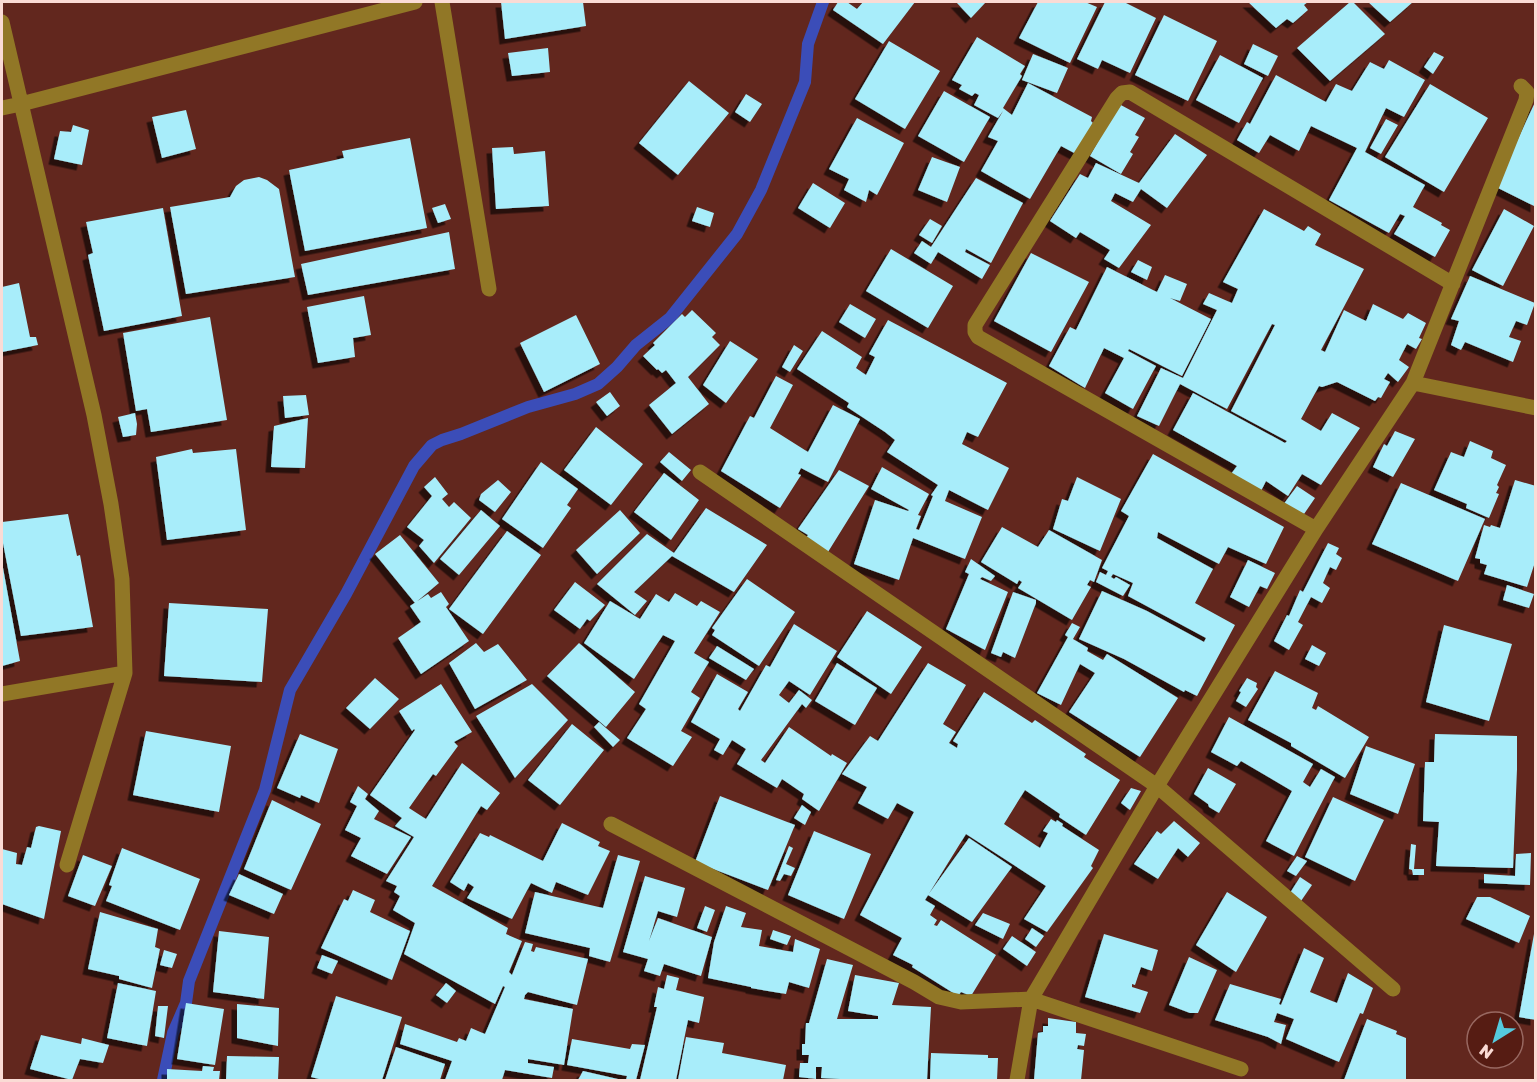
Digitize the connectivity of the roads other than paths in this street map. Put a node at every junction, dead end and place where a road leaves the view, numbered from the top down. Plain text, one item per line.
1 (415, 2) edge
2 (442, 2) edge
3 (2, 22) edge
4 (1521, 86) dead end
5 (21, 104) junction
6 (2, 108) edge
7 (1454, 284) junction
8 (489, 289) dead end
9 (1413, 382) junction
10 (1536, 408) edge
11 (700, 472) dead end
12 (1316, 529) junction
13 (125, 674) junction
14 (2, 694) edge
15 (1157, 786) junction
16 (611, 824) dead end
17 (67, 865) dead end
18 (1393, 989) dead end
19 (1031, 999) junction
20 (1241, 1069) dead end
21 (1017, 1080) edge

1 - 5 street
2 - 8 street
3 - 5 street
4 - 7 street
5 - 6 street
5 - 13 street
7 - 9 street
7 - 12 street
9 - 10 street
9 - 12 street
11 - 15 street
12 - 15 street
13 - 14 street
13 - 17 street
15 - 18 street
15 - 19 street
16 - 19 street
19 - 20 street
19 - 21 street

